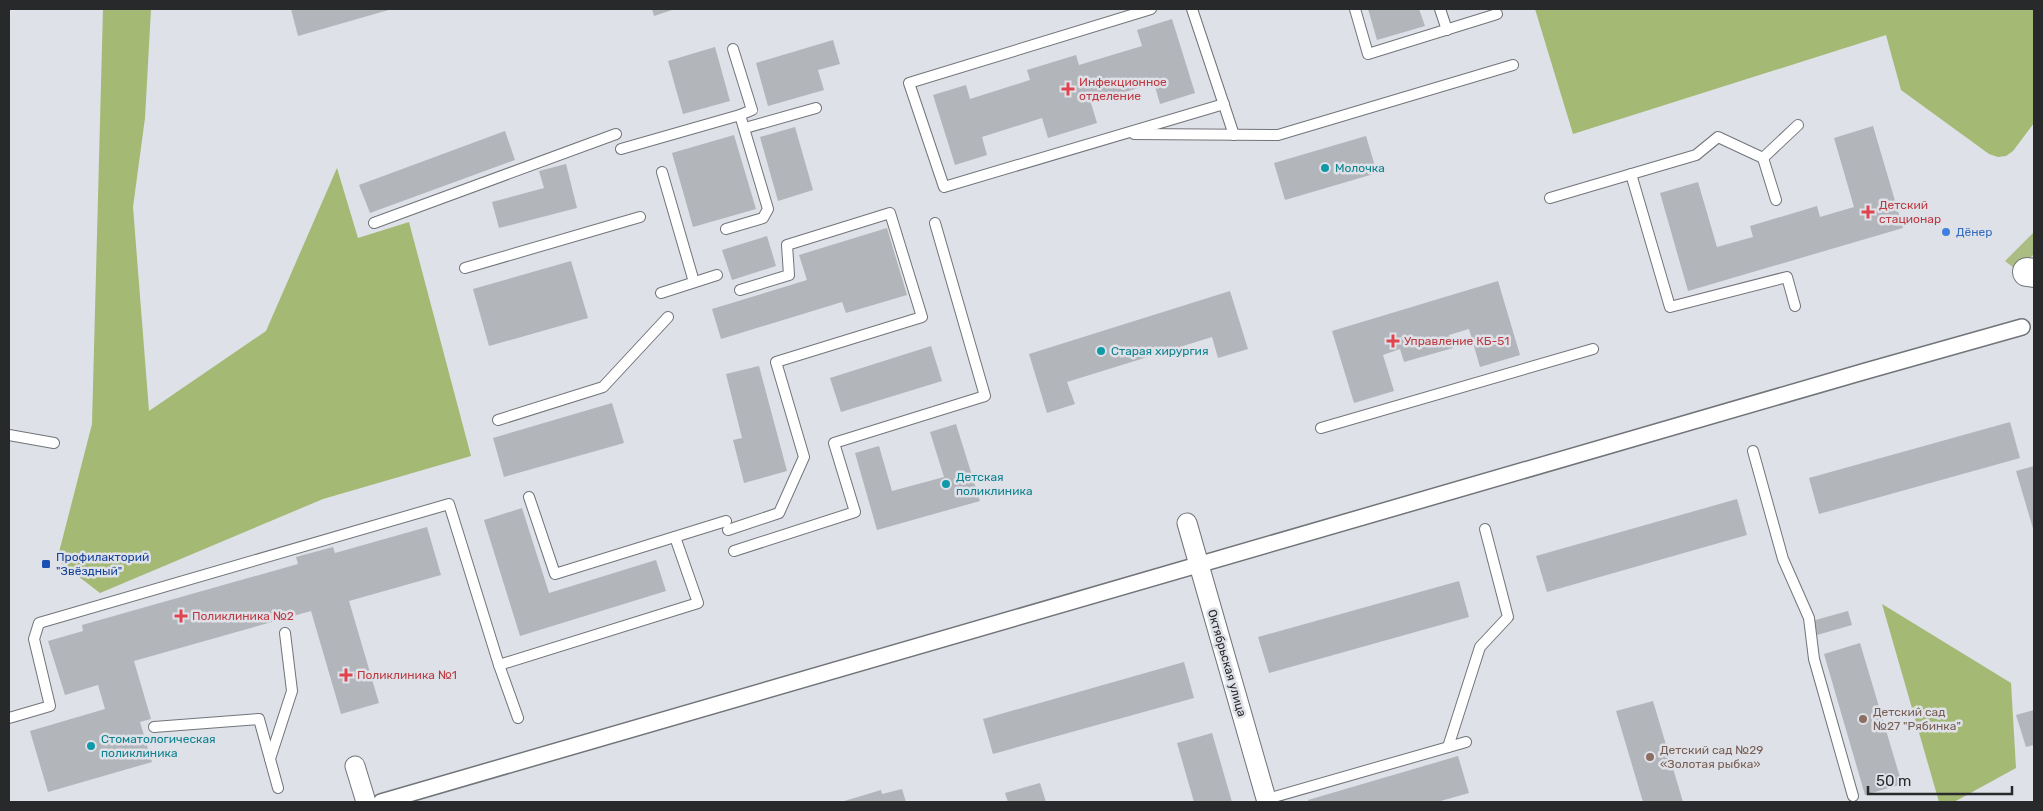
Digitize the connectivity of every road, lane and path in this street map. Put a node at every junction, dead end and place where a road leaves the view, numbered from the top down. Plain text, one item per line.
1 (1151, 9) edge
2 (1192, 9) edge
3 (1355, 9) edge
4 (1440, 9) edge
5 (1498, 14) dead end
6 (1447, 30) junction
7 (732, 49) dead end
8 (1513, 65) dead end
9 (1224, 104) junction
10 (816, 108) dead end
11 (740, 114) junction
12 (1798, 125) dead end
13 (744, 128) junction
14 (616, 134) dead end
15 (1123, 134) junction
16 (1234, 135) junction
17 (621, 149) dead end
18 (1763, 158) junction
19 (662, 172) dead end
20 (1631, 174) junction
21 (1550, 198) dead end
22 (1776, 200) dead end
23 (640, 217) dead end
24 (374, 223) dead end
25 (935, 223) dead end
26 (726, 229) dead end
27 (465, 268) dead end
28 (717, 274) dead end
29 (694, 282) junction
30 (740, 290) dead end
31 (661, 293) dead end
32 (1795, 306) dead end
33 (668, 317) dead end
34 (2022, 327) dead end
35 (1593, 349) dead end
36 (498, 420) dead end
37 (1321, 428) dead end
38 (9, 435) edge
39 (54, 443) dead end
40 (1753, 451) dead end
41 (529, 497) dead end
42 (1187, 523) dead end
43 (1485, 529) dead end
44 (675, 537) junction
45 (734, 551) dead end
46 (1199, 565) junction
47 (285, 633) dead end
48 (500, 665) junction
49 (9, 718) edge
50 (518, 718) dead end
51 (154, 727) dead end
52 (1466, 742) dead end
53 (1448, 747) junction
54 (270, 759) junction
55 (355, 766) dead end
56 (278, 788) dead end
57 (1853, 796) dead end
58 (1267, 801) edge
59 (366, 802) edge
60 (381, 802) edge

1 - 15 lane
2 - 9 lane
3 - 6 lane
4 - 6 lane
5 - 6 lane
7 - 11 lane
8 - 16 lane
9 - 15 lane
9 - 16 lane
10 - 13 lane
11 - 13 lane
11 - 17 lane
12 - 18 lane
13 - 26 lane
14 - 24 lane
15 - 16 lane
18 - 20 lane
18 - 22 lane
19 - 29 lane
20 - 21 lane
20 - 32 lane
23 - 27 lane
25 - 45 lane
28 - 29 lane
29 - 31 lane
30 - 44 lane
33 - 36 lane
34 - 46 street
35 - 37 lane
38 - 39 lane
40 - 57 lane
41 - 44 lane
42 - 46 street, Октябрьская улица
43 - 53 lane
44 - 48 lane
46 - 58 street, Октябрьская улица
46 - 60 street
47 - 54 lane
48 - 49 lane
48 - 50 lane
51 - 54 lane
52 - 53 lane
53 - 58 lane
54 - 56 lane
55 - 59 street

